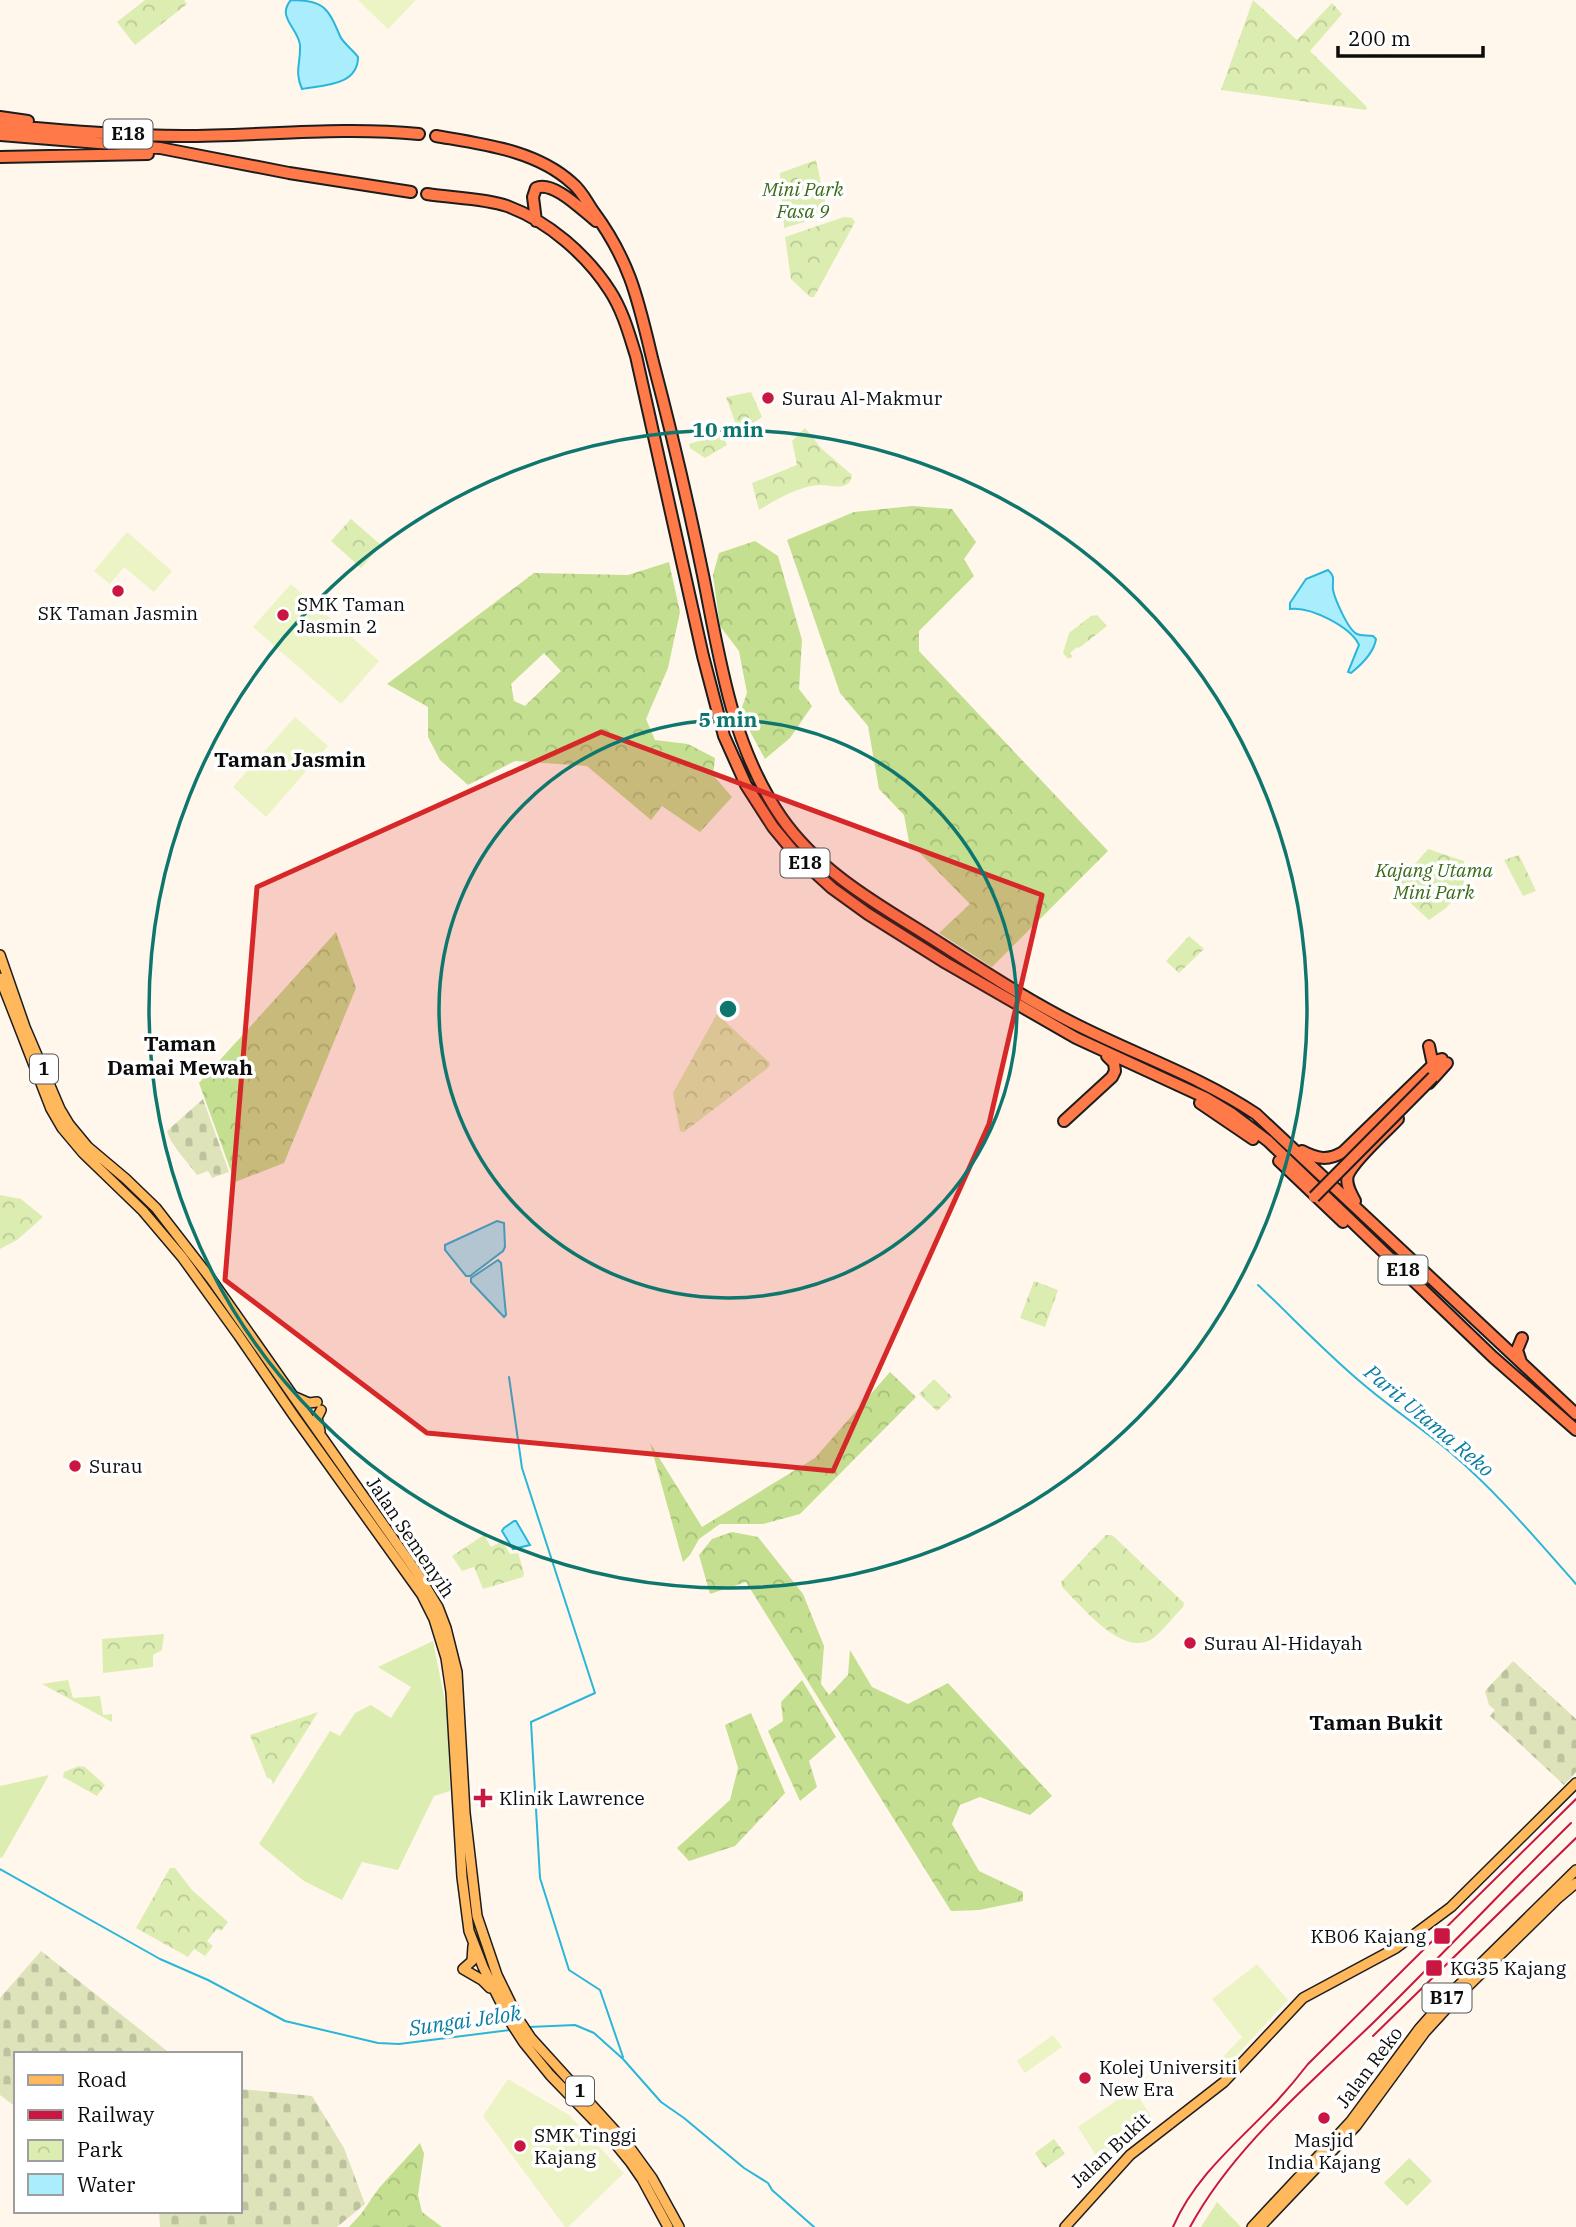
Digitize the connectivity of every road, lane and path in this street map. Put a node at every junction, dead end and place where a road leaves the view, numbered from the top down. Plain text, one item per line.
1 (0, 117) edge
2 (0, 125) edge
3 (117, 134) junction
4 (419, 134) dead end
5 (0, 135) edge
6 (436, 136) dead end
7 (183, 153) junction
8 (0, 157) edge
9 (411, 192) dead end
10 (427, 194) dead end
11 (536, 220) junction
12 (607, 229) junction
13 (0, 955) edge
14 (0, 978) edge
15 (1076, 1038) junction
16 (1429, 1046) dead end
17 (1441, 1062) junction
18 (1428, 1079) junction
19 (1180, 1084) junction
20 (1063, 1121) dead end
21 (1291, 1145) junction
22 (1312, 1194) junction
23 (1365, 1215) junction
24 (1450, 1316) junction
25 (1495, 1340) junction
26 (1523, 1365) junction
27 (274, 1384) junction
28 (292, 1395) junction
29 (1576, 1414) edge
30 (304, 1415) junction
31 (1576, 1430) edge
32 (323, 1439) junction
33 (327, 1461) junction
34 (1576, 1783) edge
35 (459, 1844) junction
36 (1576, 1870) edge
37 (473, 1875) junction
38 (1576, 1883) edge
39 (464, 1893) junction
40 (1455, 1902) junction
41 (482, 1933) junction
42 (473, 1941) junction
43 (483, 1967) junction
44 (497, 1997) junction
45 (513, 2009) junction
46 (515, 2022) junction
47 (529, 2040) junction
48 (551, 2075) junction
49 (594, 2106) junction
50 (668, 2227) edge
51 (680, 2227) edge
52 (1057, 2227) edge
53 (1065, 2227) edge
54 (1252, 2227) edge
55 (1260, 2227) edge

1 - 3 highway
2 - 3 highway, E18
3 - 4 highway, E18
5 - 7 highway, E18
6 - 12 highway, E18
7 - 8 highway
7 - 9 highway, E18
10 - 11 highway, E18
11 - 12 highway
11 - 15 highway, E18
12 - 21 highway, E18
13 - 28 main road, Jalan Semenyih / 1
14 - 27 main road, Jalan Semenyih / 1
15 - 19 highway, E18
15 - 20 highway
16 - 17 highway
17 - 18 highway
17 - 21 highway
18 - 22 highway, bridge
18 - 23 highway
19 - 22 highway
19 - 24 highway, E18
21 - 23 highway, E18
22 - 24 highway
23 - 25 highway, E18
24 - 31 highway, E18
25 - 26 highway, E18
25 - 26 highway
26 - 29 highway, E18
27 - 30 main road
27 - 33 main road, Jalan Semenyih / 1
28 - 30 main road, Jalan Semenyih / 1
28 - 32 main road
30 - 32 main road, Jalan Semenyih / 1
30 - 33 main road
32 - 37 main road, Jalan Semenyih / 1
33 - 35 main road, Jalan Semenyih / 1
34 - 40 main road, Jalan Bukit
35 - 37 main road
35 - 39 main road, Jalan Semenyih / 1
36 - 54 main road, Jalan Reko / B17
37 - 39 main road
37 - 41 main road, Jalan Semenyih / 1
38 - 55 main road, Jalan Reko / B17
39 - 42 main road, Jalan Semenyih / 1
40 - 52 main road, Jalan Bukit
40 - 53 main road, Jalan Bukit
41 - 43 main road
41 - 45 main road, Jalan Semenyih / 1
42 - 43 main road, Jalan Semenyih / 1
42 - 44 main road
43 - 44 main road, Jalan Semenyih / 1
43 - 45 main road
44 - 46 main road, Jalan Semenyih / 1
45 - 46 main road, Jalan Semenyih / 1
46 - 47 main road, Jalan Semenyih / 1
47 - 48 main road, Jalan Semenyih / 1
47 - 49 main road, Jalan Semenyih / 1
48 - 49 main road
48 - 50 main road, Jalan Semenyih / 1
49 - 51 main road, Jalan Semenyih / 1

